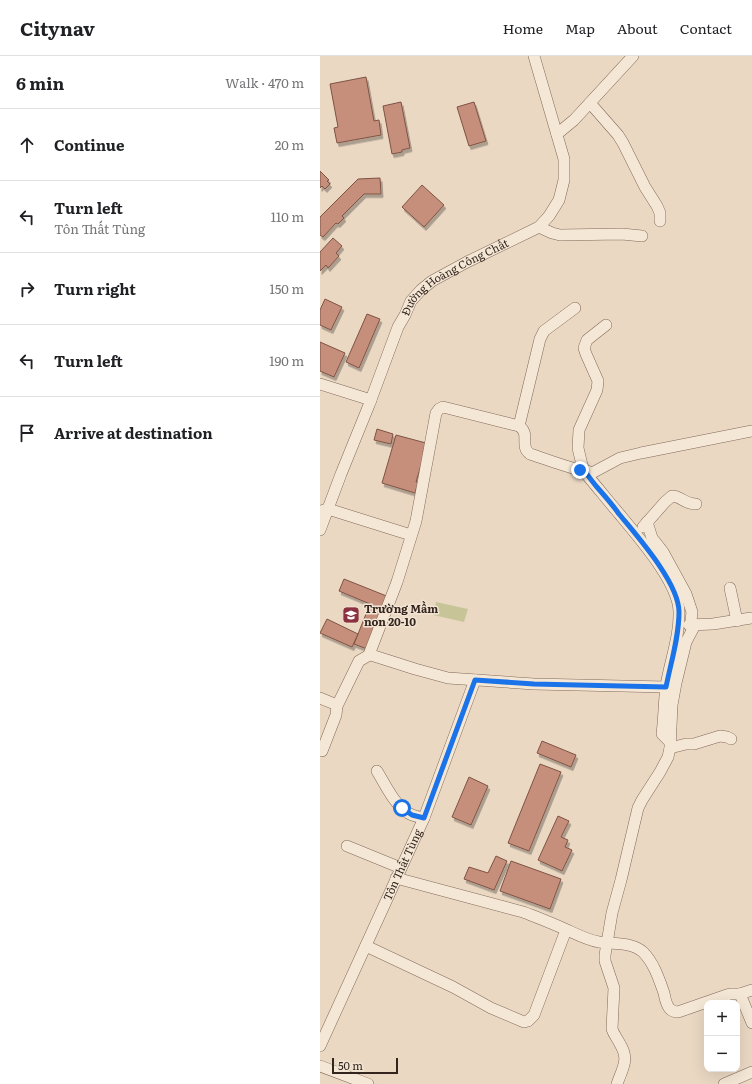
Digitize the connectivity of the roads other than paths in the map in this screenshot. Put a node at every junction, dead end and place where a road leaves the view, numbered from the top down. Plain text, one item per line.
1 (534, 56) edge
2 (633, 56) edge
3 (590, 103) junction
4 (557, 134) junction
5 (660, 221) dead end
6 (539, 227) junction
7 (642, 236) dead end
8 (574, 308) dead end
9 (606, 325) dead end
10 (320, 384) edge
11 (371, 400) junction
12 (519, 426) junction
13 (752, 431) edge
14 (585, 471) junction
15 (696, 504) dead end
16 (324, 510) edge
17 (647, 522) junction
18 (320, 530) edge
19 (636, 534) junction
20 (411, 535) junction
21 (730, 588) dead end
22 (751, 618) edge
23 (736, 621) junction
24 (695, 625) junction
25 (678, 627) junction
26 (371, 654) junction
27 (475, 680) junction
28 (666, 687) junction
29 (320, 698) edge
30 (337, 705) junction
31 (731, 739) dead end
32 (670, 746) junction
33 (322, 750) dead end
34 (377, 772) dead end
35 (424, 818) junction
36 (347, 846) dead end
37 (398, 873) junction
38 (566, 930) junction
39 (607, 942) junction
40 (366, 946) junction
41 (752, 990) edge
42 (740, 994) junction
43 (752, 1023) edge
44 (320, 1046) edge
45 (320, 1066) edge
46 (752, 1072) edge
47 (368, 1084) edge
48 (617, 1084) edge
49 (724, 1084) edge

1 - 4 street, Đường Hoàng Công Chất
2 - 3 street
3 - 4 street
3 - 5 street
4 - 6 street, Đường Hoàng Công Chất
6 - 7 street
6 - 11 street, Đường Hoàng Công Chất
8 - 12 street
9 - 14 street
10 - 11 street
11 - 16 street, Đường Hoàng Công Chất
12 - 14 street
12 - 20 street
13 - 14 street
14 - 19 street
15 - 17 street
16 - 18 street, Đường Hoàng Công Chất
16 - 20 street
17 - 19 street
17 - 24 street
19 - 25 street
20 - 26 street
21 - 23 street
22 - 23 street
23 - 24 street
24 - 25 street
24 - 32 street
25 - 28 street
26 - 27 street
26 - 30 street
27 - 28 street
27 - 35 street, Tôn Thất Tùng
28 - 32 street
29 - 30 street
30 - 33 street
31 - 32 street
32 - 39 street
34 - 35 street
35 - 37 street, Tôn Thất Tùng
36 - 37 street
37 - 38 street
37 - 40 street, Tôn Thất Tùng
38 - 39 street
38 - 40 street
39 - 42 street
39 - 48 street
40 - 44 street, Tôn Thất Tùng
41 - 42 street
42 - 43 street
45 - 47 street
46 - 49 street

